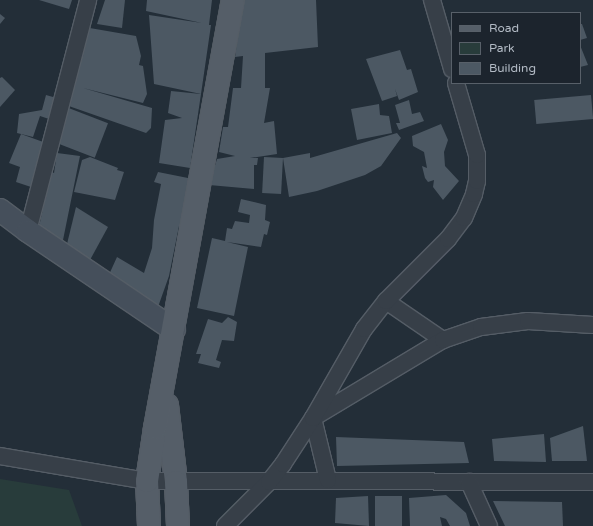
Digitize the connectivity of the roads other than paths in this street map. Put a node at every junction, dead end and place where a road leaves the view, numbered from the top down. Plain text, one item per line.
1 (88, 0) edge
2 (233, 0) edge
3 (432, 0) edge
4 (451, 66) edge
5 (456, 84) edge
6 (0, 210) edge
7 (28, 231) junction
8 (386, 301) junction
9 (593, 325) edge
10 (174, 330) junction
11 (443, 340) junction
12 (165, 380) junction
13 (313, 418) junction
14 (0, 456) edge
15 (328, 480) junction
16 (147, 481) junction
17 (176, 482) junction
18 (269, 482) junction
19 (469, 482) junction
20 (593, 482) edge
21 (149, 526) edge
22 (178, 526) edge
23 (225, 526) edge
24 (488, 526) edge

1 - 7 street
2 - 10 main road
3 - 4 street
5 - 8 street
6 - 7 street
7 - 10 street
8 - 11 street
8 - 13 street
9 - 11 street
10 - 12 main road
11 - 13 street
12 - 16 main road
12 - 17 main road
13 - 15 street
13 - 18 street
14 - 16 street
15 - 18 street
15 - 19 street
16 - 17 street
16 - 21 main road
17 - 18 street
17 - 22 main road
18 - 23 street
19 - 20 street
19 - 24 street

